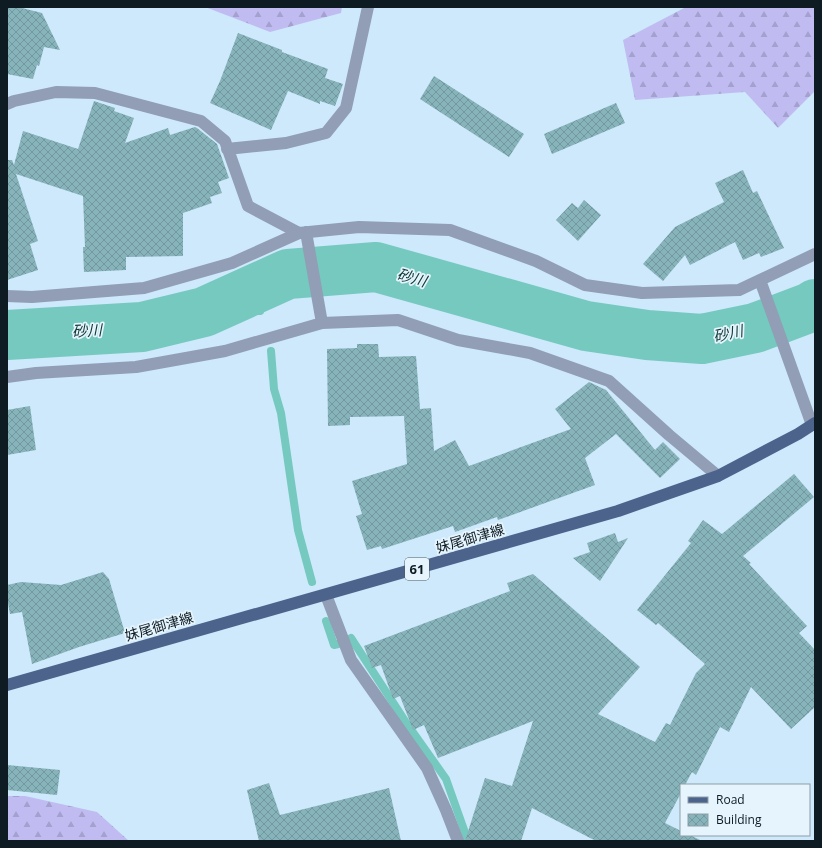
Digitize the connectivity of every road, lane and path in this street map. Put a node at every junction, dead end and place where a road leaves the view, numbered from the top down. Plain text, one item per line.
1 (368, 7) edge
2 (7, 104) edge
3 (227, 149) junction
4 (302, 232) junction
5 (815, 254) edge
6 (760, 280) junction
7 (7, 296) edge
8 (322, 323) junction
9 (7, 377) edge
10 (813, 424) edge
11 (718, 476) junction
12 (326, 595) junction
13 (7, 685) edge
14 (458, 841) edge

1 - 3 street
2 - 3 street
3 - 4 street
4 - 6 street
4 - 7 street
4 - 8 street
5 - 6 street
6 - 10 street
8 - 9 street
8 - 11 street
10 - 11 main road, 妹尾御津線 / 61
11 - 12 main road, 妹尾御津線 / 61
12 - 13 main road, 妹尾御津線 / 61
12 - 14 street

